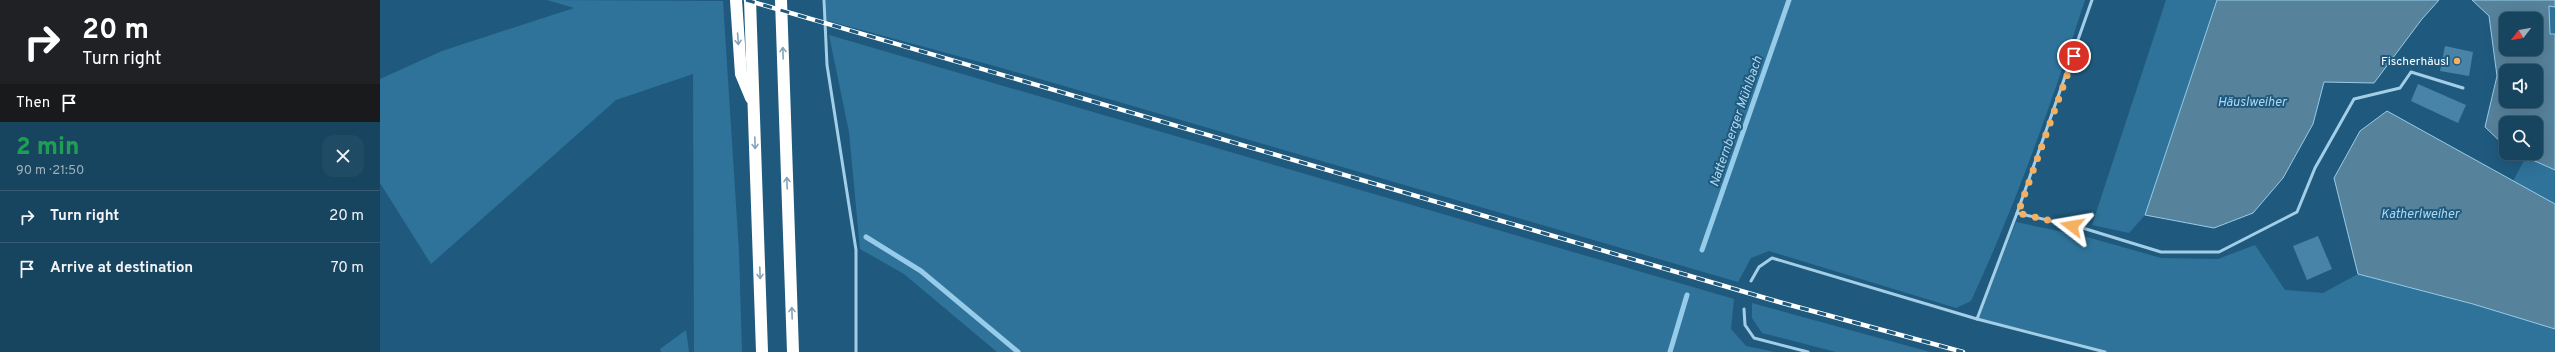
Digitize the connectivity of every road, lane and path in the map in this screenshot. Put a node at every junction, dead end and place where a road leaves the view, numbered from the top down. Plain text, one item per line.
1 (736, 0) edge
2 (750, 0) edge
3 (781, 0) edge
4 (824, 0) edge
5 (2092, 0) edge
6 (2463, 88) dead end
7 (754, 104) junction
8 (2018, 213) junction
9 (1752, 281) dead end
10 (1744, 309) dead end
11 (1977, 319) junction
12 (762, 352) edge
13 (793, 352) edge
14 (856, 352) edge
15 (1808, 352) edge
16 (2105, 352) edge

1 -> 7 highway
2 - 7 highway
13 -> 3 highway
4 - 14 lane
5 - 8 lane
6 - 8 lane
7 -> 12 highway
8 - 11 lane
9 - 11 lane
10 - 15 lane
11 - 16 lane

